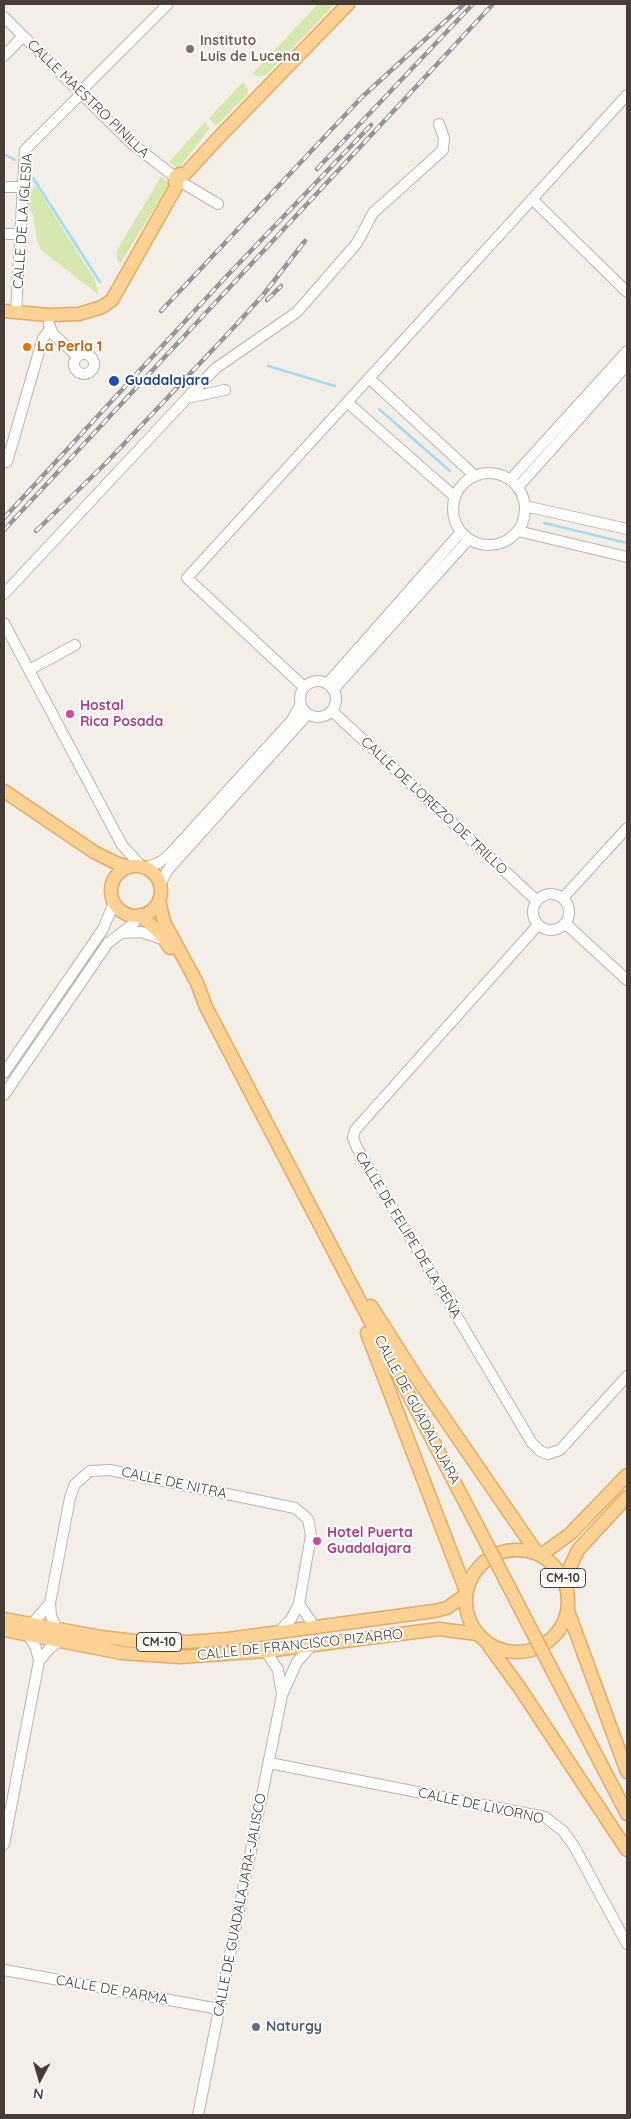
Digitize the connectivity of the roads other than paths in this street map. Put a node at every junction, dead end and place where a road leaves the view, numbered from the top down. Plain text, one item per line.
1 (168, 4) edge
2 (348, 4) edge
3 (4, 18) edge
4 (23, 36) junction
5 (4, 56) edge
6 (81, 92) junction
7 (627, 95) edge
8 (439, 124) dead end
9 (181, 181) junction
10 (4, 187) edge
11 (24, 187) junction
12 (532, 199) junction
13 (218, 204) dead end
14 (4, 234) edge
15 (22, 234) junction
16 (627, 292) edge
17 (10, 311) edge
18 (49, 315) junction
19 (50, 329) junction
20 (627, 351) edge
21 (77, 356) dead end
22 (627, 365) edge
23 (370, 378) junction
24 (225, 390) dead end
25 (187, 398) junction
26 (348, 402) junction
27 (7, 462) dead end
28 (475, 476) junction
29 (514, 483) junction
30 (455, 497) junction
31 (526, 506) junction
32 (627, 529) edge
33 (518, 532) junction
34 (465, 535) junction
35 (627, 557) edge
36 (4, 594) edge
37 (4, 623) edge
38 (75, 645) dead end
39 (29, 670) junction
40 (304, 687) junction
41 (330, 687) junction
42 (300, 706) junction
43 (332, 711) junction
44 (307, 715) junction
45 (4, 791) edge
46 (627, 828) edge
47 (122, 845) junction
48 (94, 852) junction
49 (133, 867) junction
50 (114, 879) junction
51 (160, 886) junction
52 (563, 898) junction
53 (159, 900) junction
54 (537, 902) junction
55 (114, 903) junction
56 (140, 915) junction
57 (538, 924) junction
58 (565, 924) junction
59 (120, 933) junction
60 (165, 940) junction
61 (627, 980) edge
62 (206, 1007) junction
63 (4, 1073) edge
64 (4, 1095) edge
65 (287, 1163) junction
66 (324, 1235) junction
67 (627, 1376) edge
68 (627, 1475) edge
69 (627, 1497) edge
70 (524, 1532) junction
71 (564, 1539) junction
72 (539, 1554) junction
73 (564, 1580) junction
74 (466, 1593) junction
75 (50, 1603) junction
76 (299, 1604) junction
77 (568, 1611) junction
78 (4, 1619) edge
79 (315, 1627) junction
80 (4, 1630) edge
81 (30, 1630) junction
82 (280, 1631) junction
83 (477, 1634) junction
84 (58, 1635) junction
85 (488, 1644) junction
86 (312, 1645) junction
87 (266, 1651) junction
88 (39, 1661) junction
89 (282, 1694) junction
90 (269, 1763) junction
91 (627, 1772) edge
92 (627, 1814) edge
93 (4, 1844) edge
94 (627, 1850) edge
95 (627, 1944) edge
96 (4, 1970) edge
97 (219, 2009) junction
98 (198, 2115) edge

1 - 6 street, CALLE DE LA IGLESIA
2 - 9 main road
3 - 4 street, CALLE MAESTRO PINILLA
4 - 5 street
4 - 6 street, CALLE MAESTRO PINILLA
6 - 9 street, CALLE MAESTRO PINILLA
6 - 11 street, CALLE DE LA IGLESIA
7 - 12 street
8 - 25 street
9 - 13 street, CALLE MAESTRO PINILLA
9 - 18 main road
10 - 11 street
11 - 15 street, CALLE DE LA IGLESIA
12 - 16 street
12 - 23 street
14 - 15 street
15 - 17 street, CALLE DE LA IGLESIA
17 - 18 main road
18 - 19 street
19 - 21 street
19 - 27 street
20 - 29 street
22 - 29 street
23 - 26 street
23 - 28 street
24 - 25 street
25 - 36 street
26 - 30 street
26 - 40 street
28 - 29 street
28 - 30 street
29 - 31 street
30 - 34 street
31 - 32 street
31 - 33 street
33 - 34 street
33 - 35 street
34 - 41 street
37 - 39 street
38 - 39 street
39 - 47 street
40 - 41 street
40 - 42 street
41 - 43 street
42 - 44 street
42 - 49 street
43 - 44 street
43 - 54 street, CALLE DE LOREZO DE TRILLO
44 - 51 street
45 - 48 main road
46 - 52 street
47 - 49 street
47 - 49 street
48 - 49 main road
48 - 50 main road
49 - 50 main road
49 - 51 main road
50 - 55 main road
51 - 53 main road
52 - 54 street
52 - 58 street
53 - 56 main road
53 - 62 main road, CALLE DE GUADALAJARA
54 - 57 street
55 - 56 main road
55 - 63 street
56 - 59 street
56 - 60 main road, CALLE DE GUADALAJARA
57 - 58 street
57 - 67 street, CALLE DE FELIPE DE LA PEÑA
58 - 61 street
59 - 60 street
59 - 64 street
60 - 62 main road, CALLE DE GUADALAJARA
62 - 65 main road, CALLE DE GUADALAJARA
65 - 66 main road, CALLE DE GUADALAJARA
65 - 74 main road
66 - 70 main road
66 - 92 main road, CALLE DE GUADALAJARA, bridge
68 - 71 main road, CM-10
69 - 73 main road, CM-10
70 - 71 main road
70 - 72 main road
71 - 72 main road, CM-10
72 - 73 main road, CM-10
72 - 74 main road, CM-10
73 - 77 main road, CM-10
74 - 79 main road, CALLE DE FRANCISCO PIZARRO / CM-10
74 - 83 main road
75 - 76 street, CALLE DE NITRA
75 - 81 street, CALLE DE NITRA
75 - 84 street, CALLE DE NITRA
76 - 79 street
76 - 82 street, CALLE DE NITRA
77 - 85 main road
77 - 91 main road
78 - 81 main road, CALLE DE FRANCISCO PIZARRO / CM-10
79 - 82 main road, CALLE DE FRANCISCO PIZARRO / CM-10
80 - 81 main road, CALLE DE FRANCISCO PIZARRO / CM-10
81 - 84 main road, CALLE DE FRANCISCO PIZARRO / CM-10
81 - 88 street
82 - 84 main road, CALLE DE FRANCISCO PIZARRO / CM-10
83 - 85 main road
83 - 86 main road, CALLE DE FRANCISCO PIZARRO / CM-10
84 - 87 main road, CALLE DE FRANCISCO PIZARRO / CM-10
84 - 88 street
85 - 94 main road
86 - 87 main road, CALLE DE FRANCISCO PIZARRO / CM-10
86 - 89 street, CALLE DE GUADALAJARA-JALISCO
87 - 89 street, CALLE DE GUADALAJARA-JALISCO
88 - 93 street
89 - 90 street, CALLE DE GUADALAJARA-JALISCO
90 - 95 street, CALLE DE LIVORNO
90 - 97 street, CALLE DE GUADALAJARA-JALISCO
96 - 97 street, CALLE DE PARMA
97 - 98 street, CALLE DE GUADALAJARA-JALISCO

